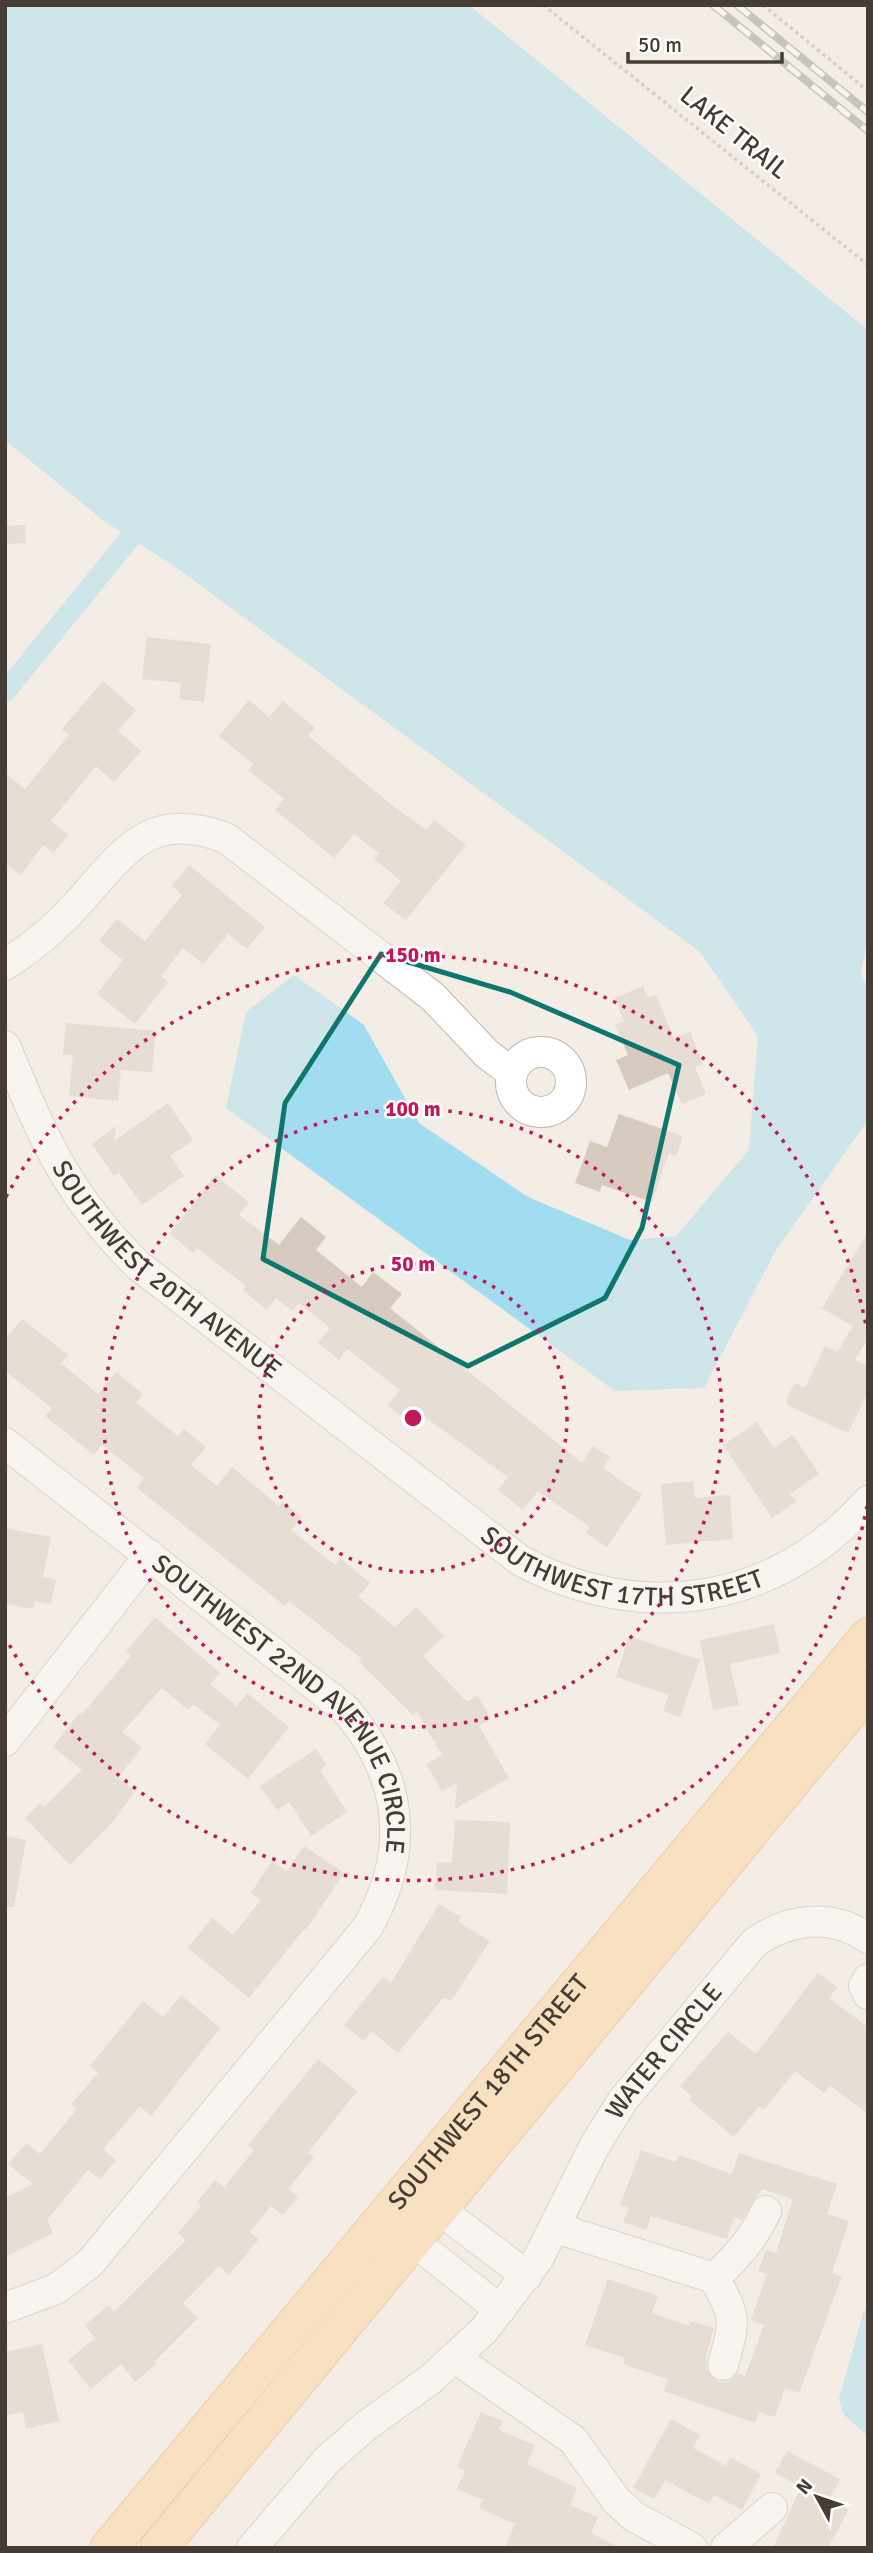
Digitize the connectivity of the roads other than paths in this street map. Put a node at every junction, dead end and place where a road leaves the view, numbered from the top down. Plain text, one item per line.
1 (5, 965) edge
2 (5, 1045) edge
3 (512, 1073) dead end
4 (5, 1443) edge
5 (378, 1452) joint
6 (868, 1501) edge
7 (149, 1555) junction
8 (868, 1637) edge
9 (868, 1689) edge
10 (5, 1741) edge
11 (868, 1938) edge
12 (868, 1979) edge
13 (868, 1994) edge
14 (423, 2197) junction
15 (766, 2211) dead end
16 (383, 2217) junction
17 (556, 2228) junction
18 (411, 2239) junction
19 (527, 2276) junction
20 (714, 2278) junction
21 (5, 2308) edge
22 (500, 2310) junction
23 (455, 2358) junction
24 (723, 2365) dead end
25 (772, 2508) dead end
26 (109, 2548) edge
27 (159, 2548) edge
28 (252, 2548) edge
29 (692, 2548) edge
30 (726, 2548) edge

1 - 3 street
2 - 5 street, SOUTHWEST 20TH AVENUE
4 - 7 street, SOUTHWEST 22ND AVENUE CIRCLE
5 - 6 street, SOUTHWEST 17TH STREET
7 - 10 street
7 - 21 street, SOUTHWEST 22ND AVENUE CIRCLE
8 - 14 main road, SOUTHWEST 18TH STREET
9 - 14 main road, SOUTHWEST 18TH STREET
11 - 17 street, WATER CIRCLE
12 - 13 street
14 - 16 main road, SOUTHWEST 18TH STREET
14 - 18 main road, SOUTHWEST 18TH STREET
14 - 19 street
15 - 20 street
16 - 18 street
16 - 26 main road, SOUTHWEST 18TH STREET
17 - 19 street, WATER CIRCLE
17 - 20 street
18 - 22 street
18 - 27 main road, SOUTHWEST 18TH STREET
19 - 22 street, WATER CIRCLE
20 - 24 street
22 - 23 street, WATER CIRCLE
23 - 28 street, WATER CIRCLE
23 - 29 street
25 - 30 street

